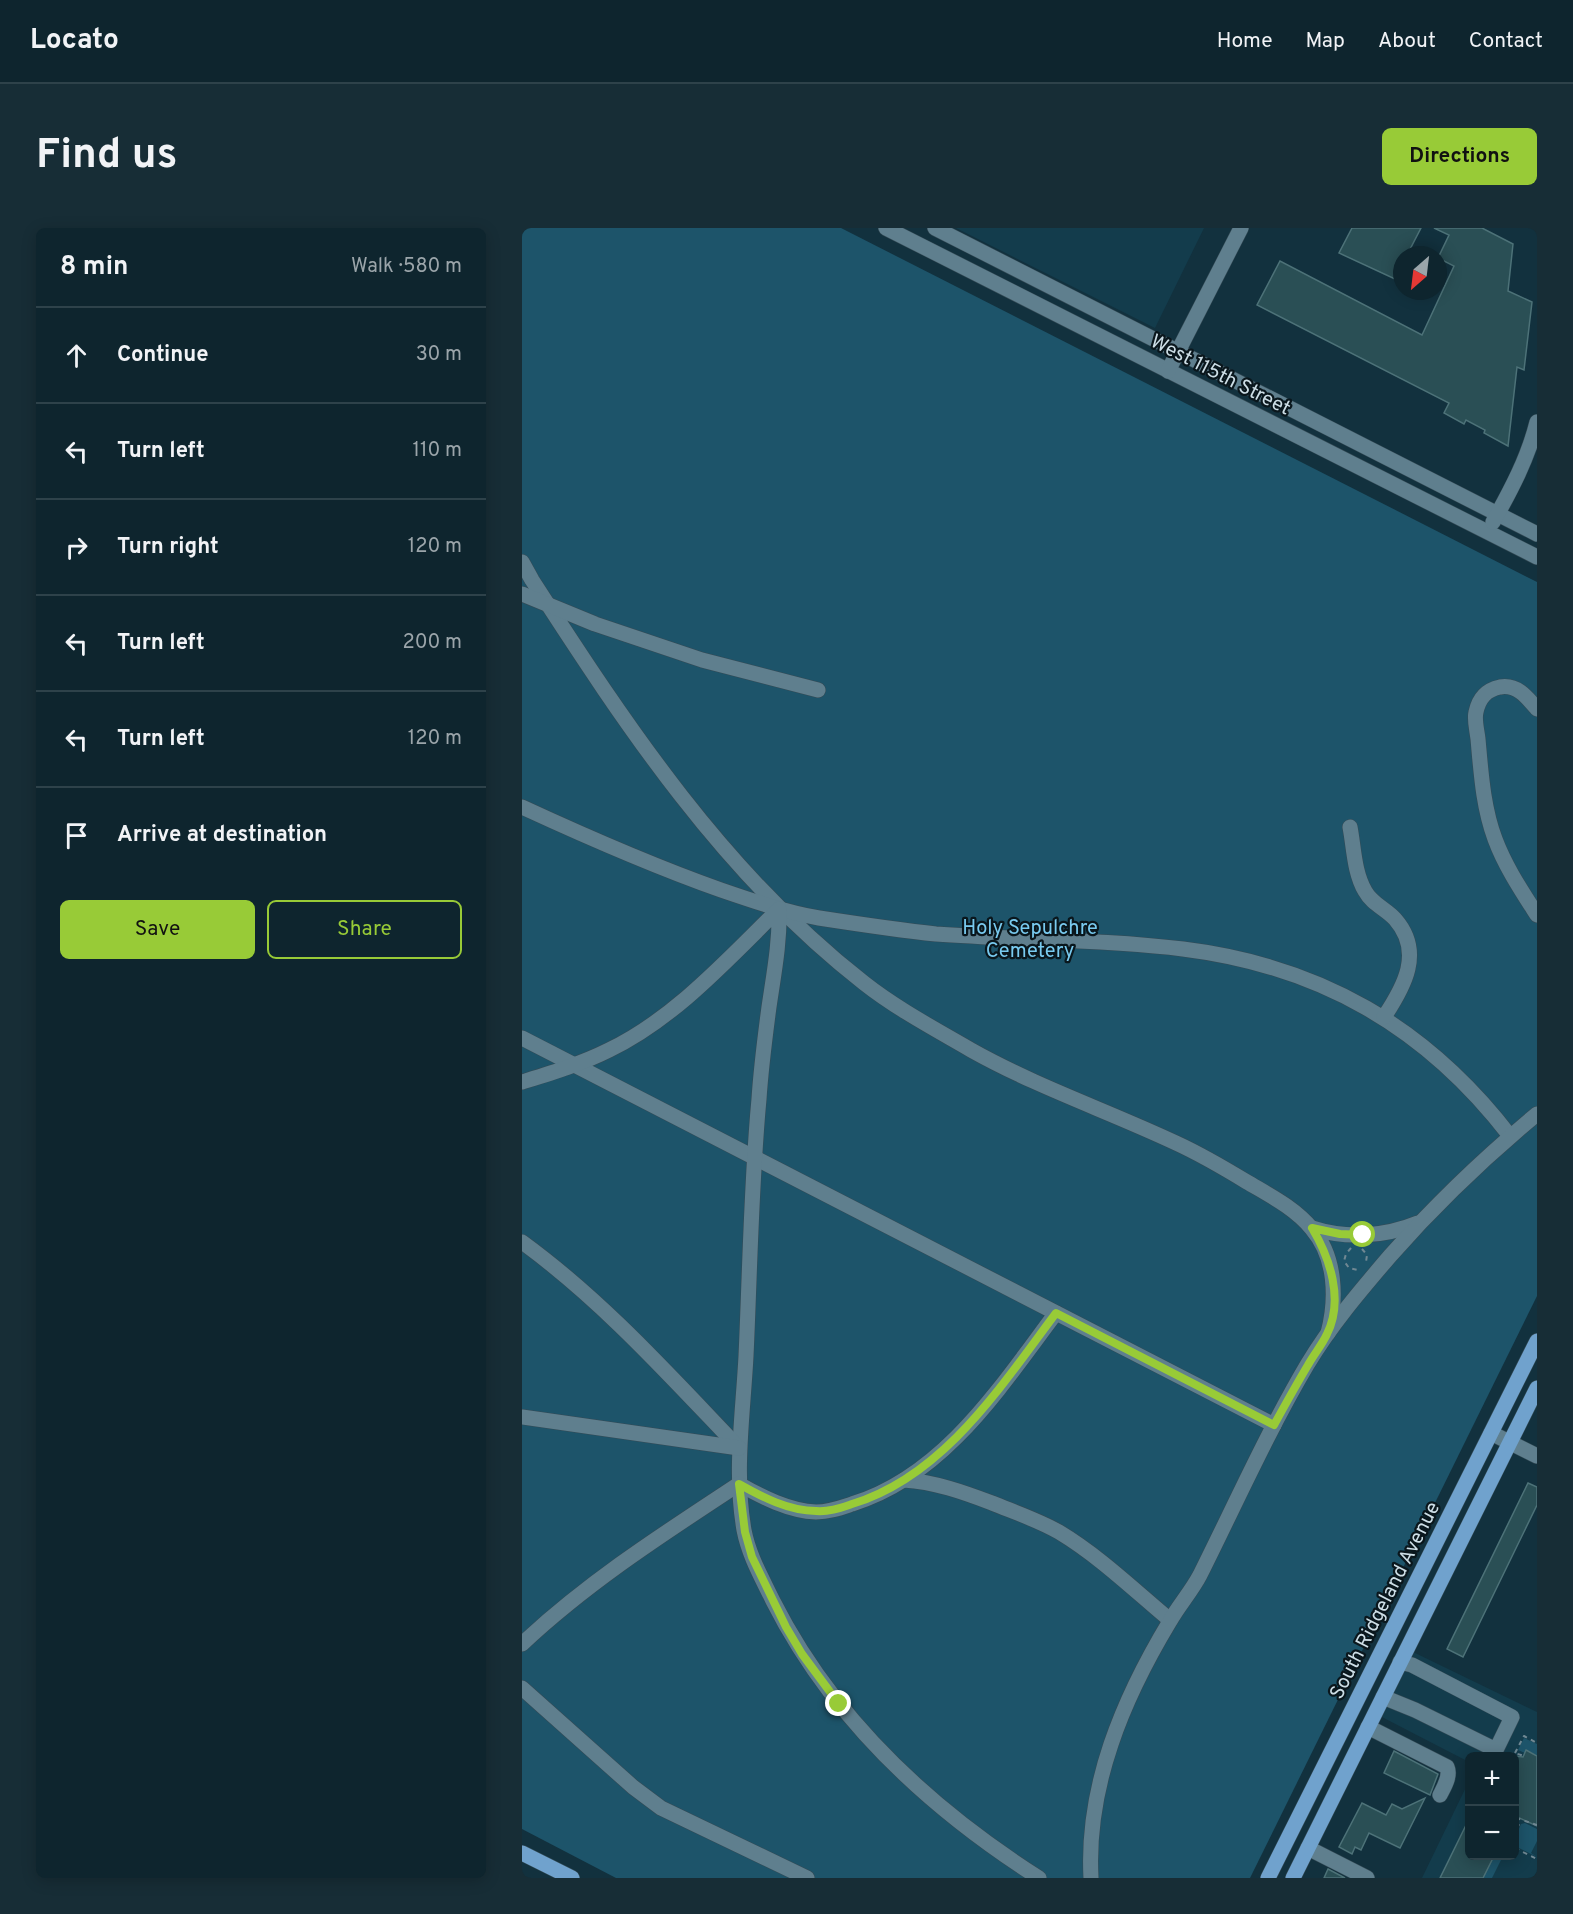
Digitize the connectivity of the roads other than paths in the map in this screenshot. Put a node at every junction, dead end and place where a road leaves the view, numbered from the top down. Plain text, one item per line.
1 (886, 228) edge
2 (935, 228) edge
3 (1241, 228) edge
4 (1178, 352) junction
5 (1168, 371) junction
6 (1537, 422) edge
7 (1535, 440) edge
8 (1497, 514) junction
9 (1487, 532) junction
10 (1537, 534) edge
11 (1537, 557) edge
12 (522, 561) edge
13 (522, 594) edge
14 (548, 605) junction
15 (818, 690) dead end
16 (1537, 709) edge
17 (522, 807) edge
18 (1350, 827) dead end
19 (779, 909) junction
20 (1537, 915) edge
21 (1384, 1017) junction
22 (522, 1038) edge
23 (574, 1065) junction
24 (522, 1082) edge
25 (1537, 1114) edge
26 (1510, 1136) junction
27 (755, 1158) junction
28 (1420, 1222) junction
29 (1312, 1228) junction
30 (522, 1242) edge
31 (1056, 1313) junction
32 (1328, 1333) junction
33 (1537, 1341) edge
34 (1535, 1396) edge
35 (522, 1417) edge
36 (1274, 1425) junction
37 (1491, 1434) junction
38 (1510, 1443) junction
39 (739, 1448) junction
40 (1537, 1456) edge
41 (904, 1480) junction
42 (739, 1484) junction
43 (1170, 1620) junction
44 (522, 1644) edge
45 (1401, 1662) junction
46 (522, 1688) edge
47 (1383, 1697) junction
48 (1368, 1727) junction
49 (1440, 1795) dead end
50 (1308, 1848) junction
51 (522, 1852) edge
52 (572, 1878) edge
53 (807, 1878) edge
54 (1038, 1878) edge
55 (1091, 1878) edge
56 (1268, 1878) edge
57 (1293, 1878) edge
58 (1367, 1878) edge

1 - 5 street, West 115th Street
2 - 4 street, West 115th Street
3 - 4 street
4 - 5 street
4 - 8 street, West 115th Street
5 - 9 street, West 115th Street
6 - 7 street
7 - 8 street
8 - 9 street
8 - 10 street, West 115th Street
9 - 11 street, West 115th Street
12 - 14 street
13 - 14 street
14 - 15 street
14 - 19 street
16 - 20 street
17 - 19 street
18 - 21 street
19 - 21 street
19 - 23 street
19 - 27 street
19 - 29 street
21 - 26 street
22 - 23 street
23 - 24 street
23 - 27 street
25 - 26 street
26 - 28 street
27 - 31 street
27 - 39 street
28 - 29 street
28 - 32 street
29 - 32 street
30 - 39 street
31 - 36 street
31 - 41 street
32 - 36 street
33 - 37 main road, South Ridgeland Avenue
34 - 38 main road
35 - 39 street
36 - 43 street
37 - 38 street
37 - 56 main road, South Ridgeland Avenue
38 - 40 street
38 - 45 main road
39 - 42 street
41 - 42 street
41 - 43 street
42 - 44 street
42 - 54 street
43 - 55 street
45 - 47 main road
45 - 47 street
46 - 53 street
47 - 48 main road
48 - 49 street
48 - 50 main road
50 - 57 main road
50 - 58 street
51 - 52 main road

